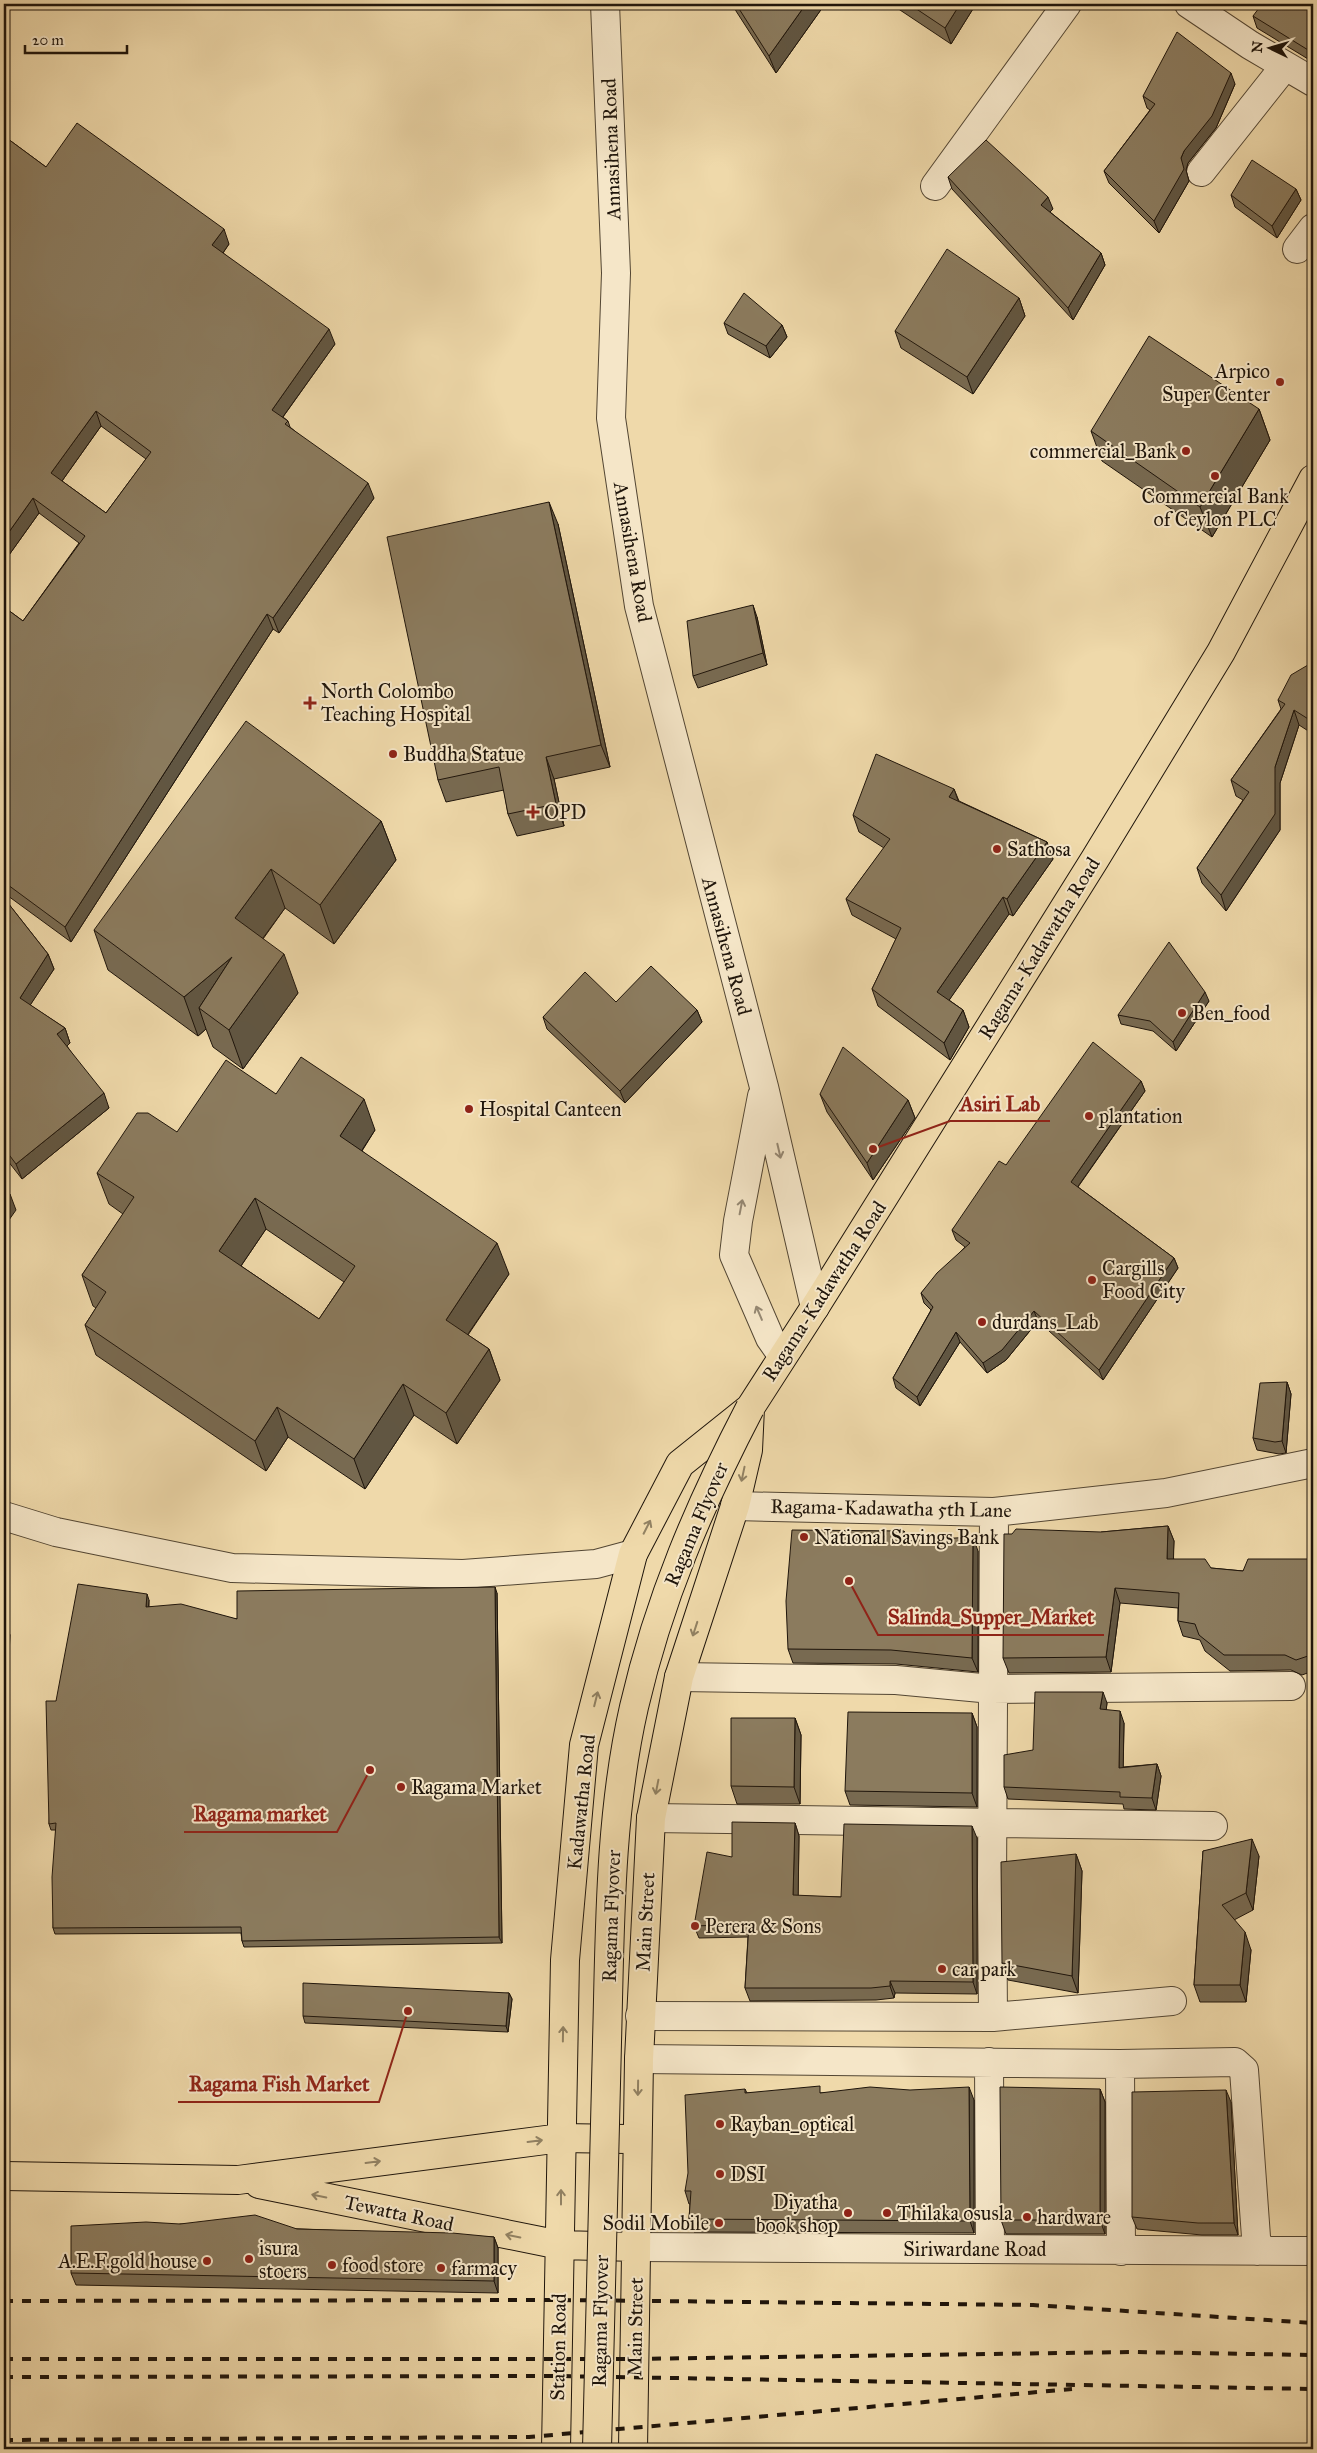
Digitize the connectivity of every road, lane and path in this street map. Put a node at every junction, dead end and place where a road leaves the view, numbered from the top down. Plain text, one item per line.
1 (606, 4) edge
2 (1067, 4) edge
3 (1189, 4) edge
4 (1285, 66) junction
5 (1313, 82) edge
6 (1201, 172) dead end
7 (934, 186) dead end
8 (1313, 479) edge
9 (764, 1087) junction
10 (815, 1307) junction
11 (782, 1355) junction
12 (750, 1408) junction
13 (1313, 1463) edge
14 (736, 1506) junction
15 (994, 1512) junction
16 (4, 1516) edge
17 (633, 1554) junction
18 (679, 1677) junction
19 (1291, 1686) dead end
20 (992, 1689) junction
21 (651, 1818) junction
22 (992, 1823) junction
23 (1213, 1826) dead end
24 (1172, 2001) dead end
25 (640, 2016) junction
26 (993, 2017) junction
27 (639, 2059) junction
28 (990, 2062) junction
29 (1120, 2064) junction
30 (561, 2138) junction
31 (637, 2139) junction
32 (4, 2176) edge
33 (238, 2180) junction
34 (560, 2246) junction
35 (636, 2247) junction
36 (990, 2249) junction
37 (1121, 2250) junction
38 (1257, 2251) junction
39 (1313, 2251) edge
40 (556, 2449) edge
41 (597, 2449) edge
42 (633, 2449) edge

1 - 9 street, Annasihena Road
2 - 7 street
3 - 4 street
4 - 5 street
4 - 6 street
8 - 10 main road, Ragama-Kadawatha Road
9 -> 10 street, Annasihena Road
11 -> 9 street, Annasihena Road
10 - 11 main road, Ragama-Kadawatha Road
11 - 12 main road, Ragama-Kadawatha Road
12 -> 14 main road, Main Street
17 -> 12 main road, Kadawatha Road
12 - 41 main road, Ragama Flyover, bridge
13 - 15 street, Ragama-Kadawatha 5th Lane
14 - 15 street, Ragama-Kadawatha 5th Lane
14 -> 18 main road, Main Street
15 - 20 street
16 - 17 street
30 -> 17 main road, Kadawatha Road
18 - 20 street
18 -> 21 main road, Main Street
19 - 20 street
20 - 22 street
21 - 22 street
21 - 25 main road, Main Street
22 - 23 street
22 - 26 street
24 - 26 street
25 - 26 street
25 - 27 main road, Main Street
27 - 28 street
27 -> 31 main road, Main Street
28 - 29 street
28 - 36 street
29 - 37 street
29 - 38 street
30 - 31 main road, Tewatta Road
33 -> 30 main road, Tewatta Road
34 -> 30 main road, Kadawatha Road
31 - 35 main road, Main Street
32 - 33 main road, Tewatta Road
34 -> 33 main road, Tewatta Road
34 - 35 main road, Tewatta Road
34 - 40 main road, Station Road
35 - 36 street, Siriwardane Road
35 - 42 main road, Main Street
36 - 37 street, Siriwardane Road
37 - 38 street, Siriwardane Road
38 - 39 street, Siriwardane Road

